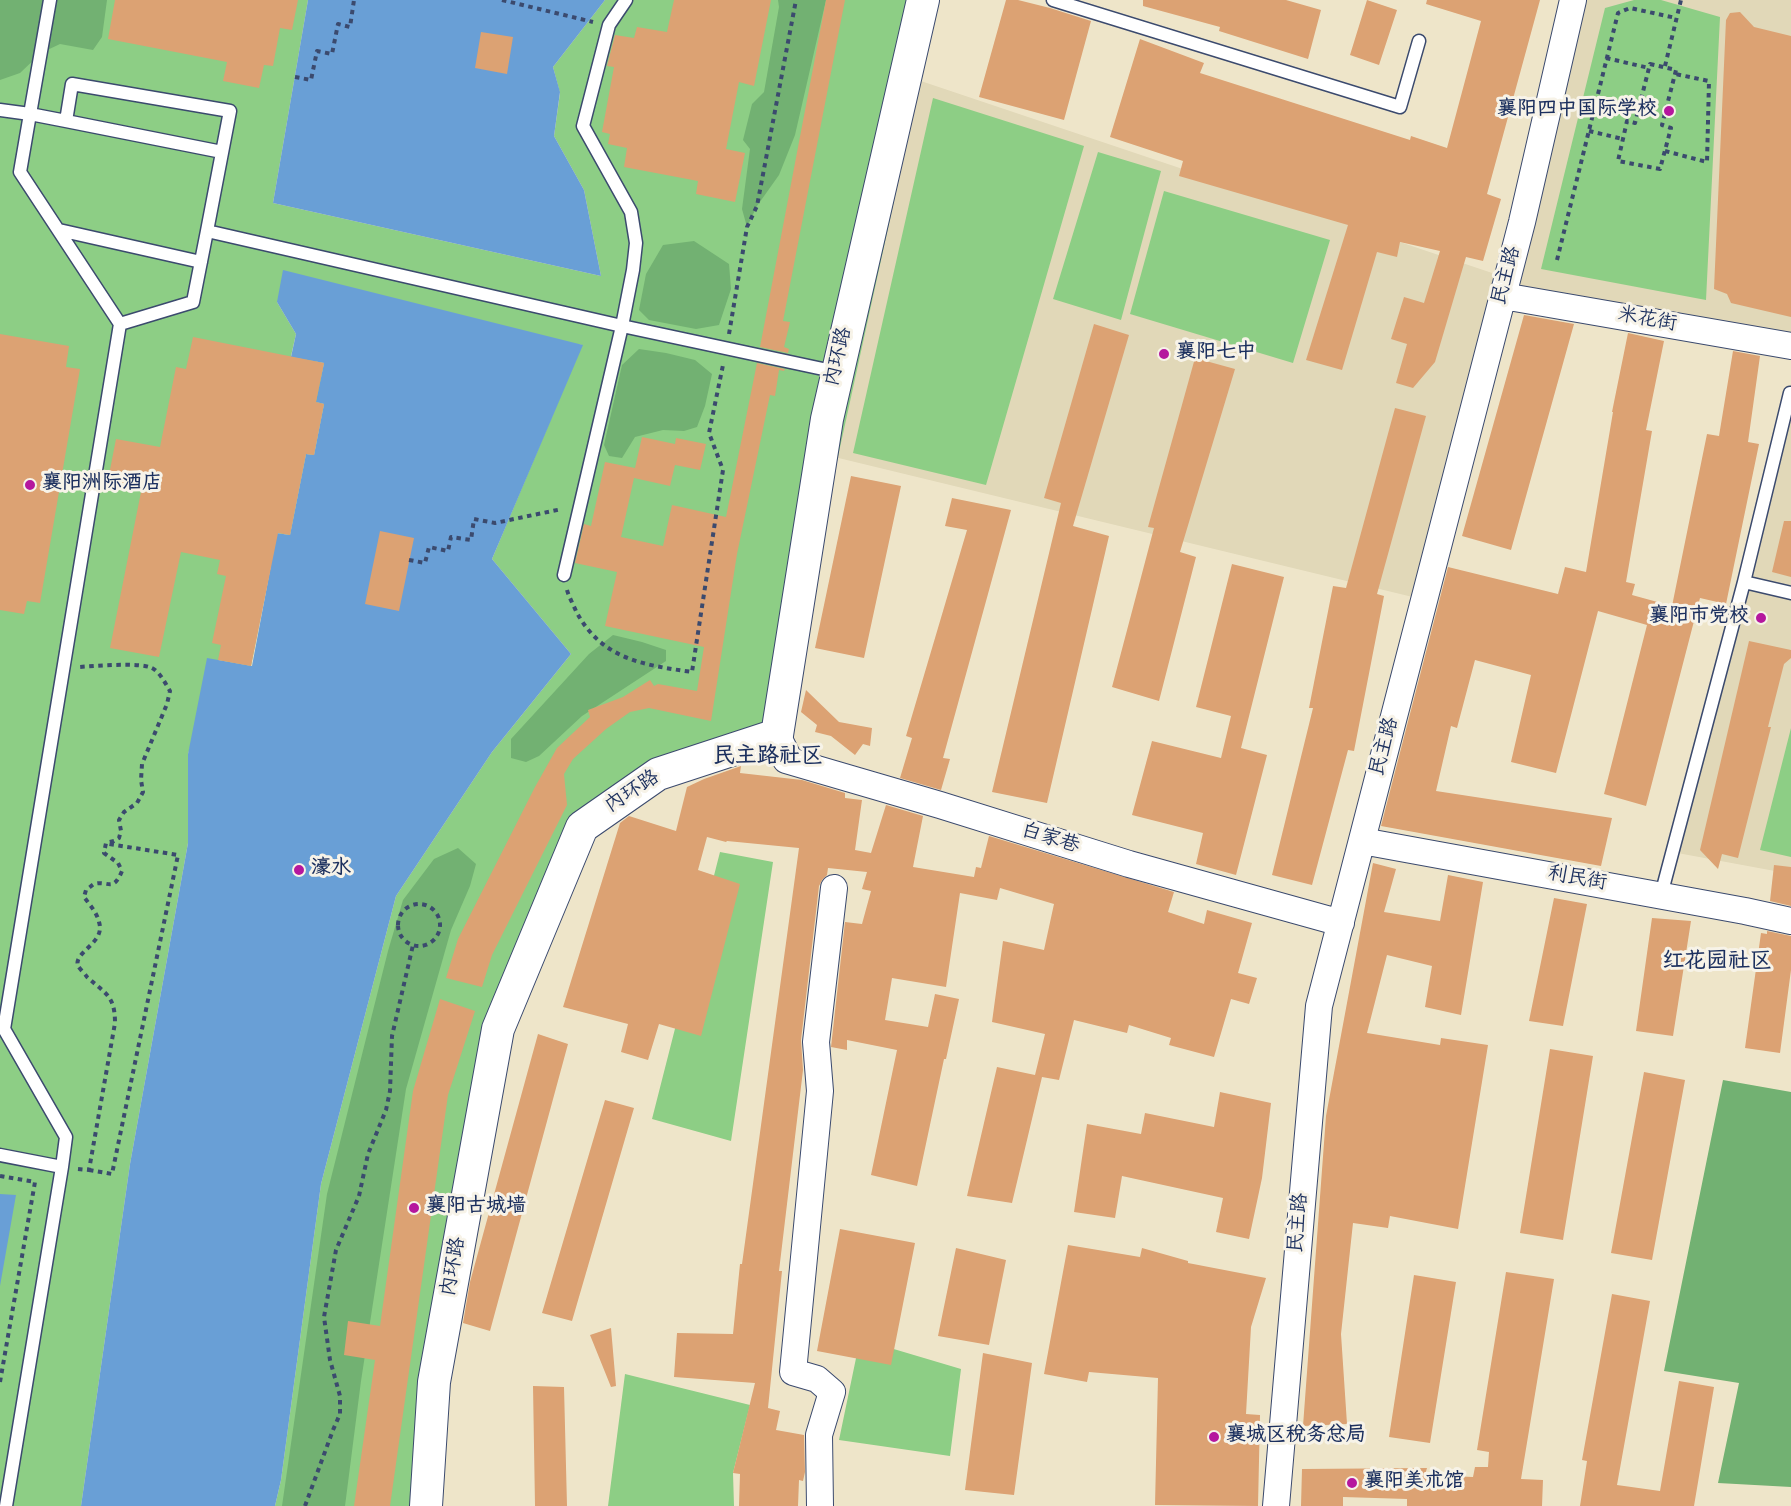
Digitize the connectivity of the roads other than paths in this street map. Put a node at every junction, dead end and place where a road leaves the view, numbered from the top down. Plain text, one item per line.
1 (50, 0) edge
2 (626, 0) edge
3 (923, 0) edge
4 (1053, 0) edge
5 (1573, 0) edge
6 (1419, 41) dead end
7 (0, 110) edge
8 (30, 114) junction
9 (66, 121) junction
10 (222, 152) junction
11 (59, 230) junction
12 (207, 231) junction
13 (201, 262) junction
14 (1503, 296) junction
15 (120, 324) junction
16 (622, 326) junction
17 (1791, 345) edge
18 (837, 372) junction
19 (1790, 393) edge
20 (564, 575) road end
21 (1744, 582) junction
22 (1791, 593) edge
23 (777, 735) junction
24 (1362, 842) junction
25 (834, 888) dead end
26 (1661, 895) junction
27 (1791, 921) edge
28 (1341, 924) junction
29 (0, 1155) edge
30 (63, 1167) junction
31 (6, 1506) edge
32 (426, 1506) edge
33 (820, 1506) edge
34 (1276, 1506) edge

1 - 8 lane
2 - 16 lane
3 - 18 street, 内环路
4 - 6 lane
5 - 14 street, 民主路
7 - 8 lane
8 - 9 lane
8 - 11 lane
9 - 10 lane
9 - 10 lane
10 - 12 lane
11 - 13 lane
11 - 15 lane
12 - 13 lane
12 - 16 lane
13 - 15 lane
14 - 17 street, 米花街
14 - 24 street, 民主路
15 - 30 lane
16 - 18 lane
16 - 20 lane
18 - 23 street, 内环路
19 - 21 lane
21 - 22 lane
21 - 26 lane
23 - 28 street, 白家巷
23 - 32 street, 内环路
24 - 26 street, 利民街
24 - 28 street, 民主路
25 - 33 street
26 - 27 street, 利民街
28 - 34 street, 民主路
29 - 30 lane
30 - 31 lane

